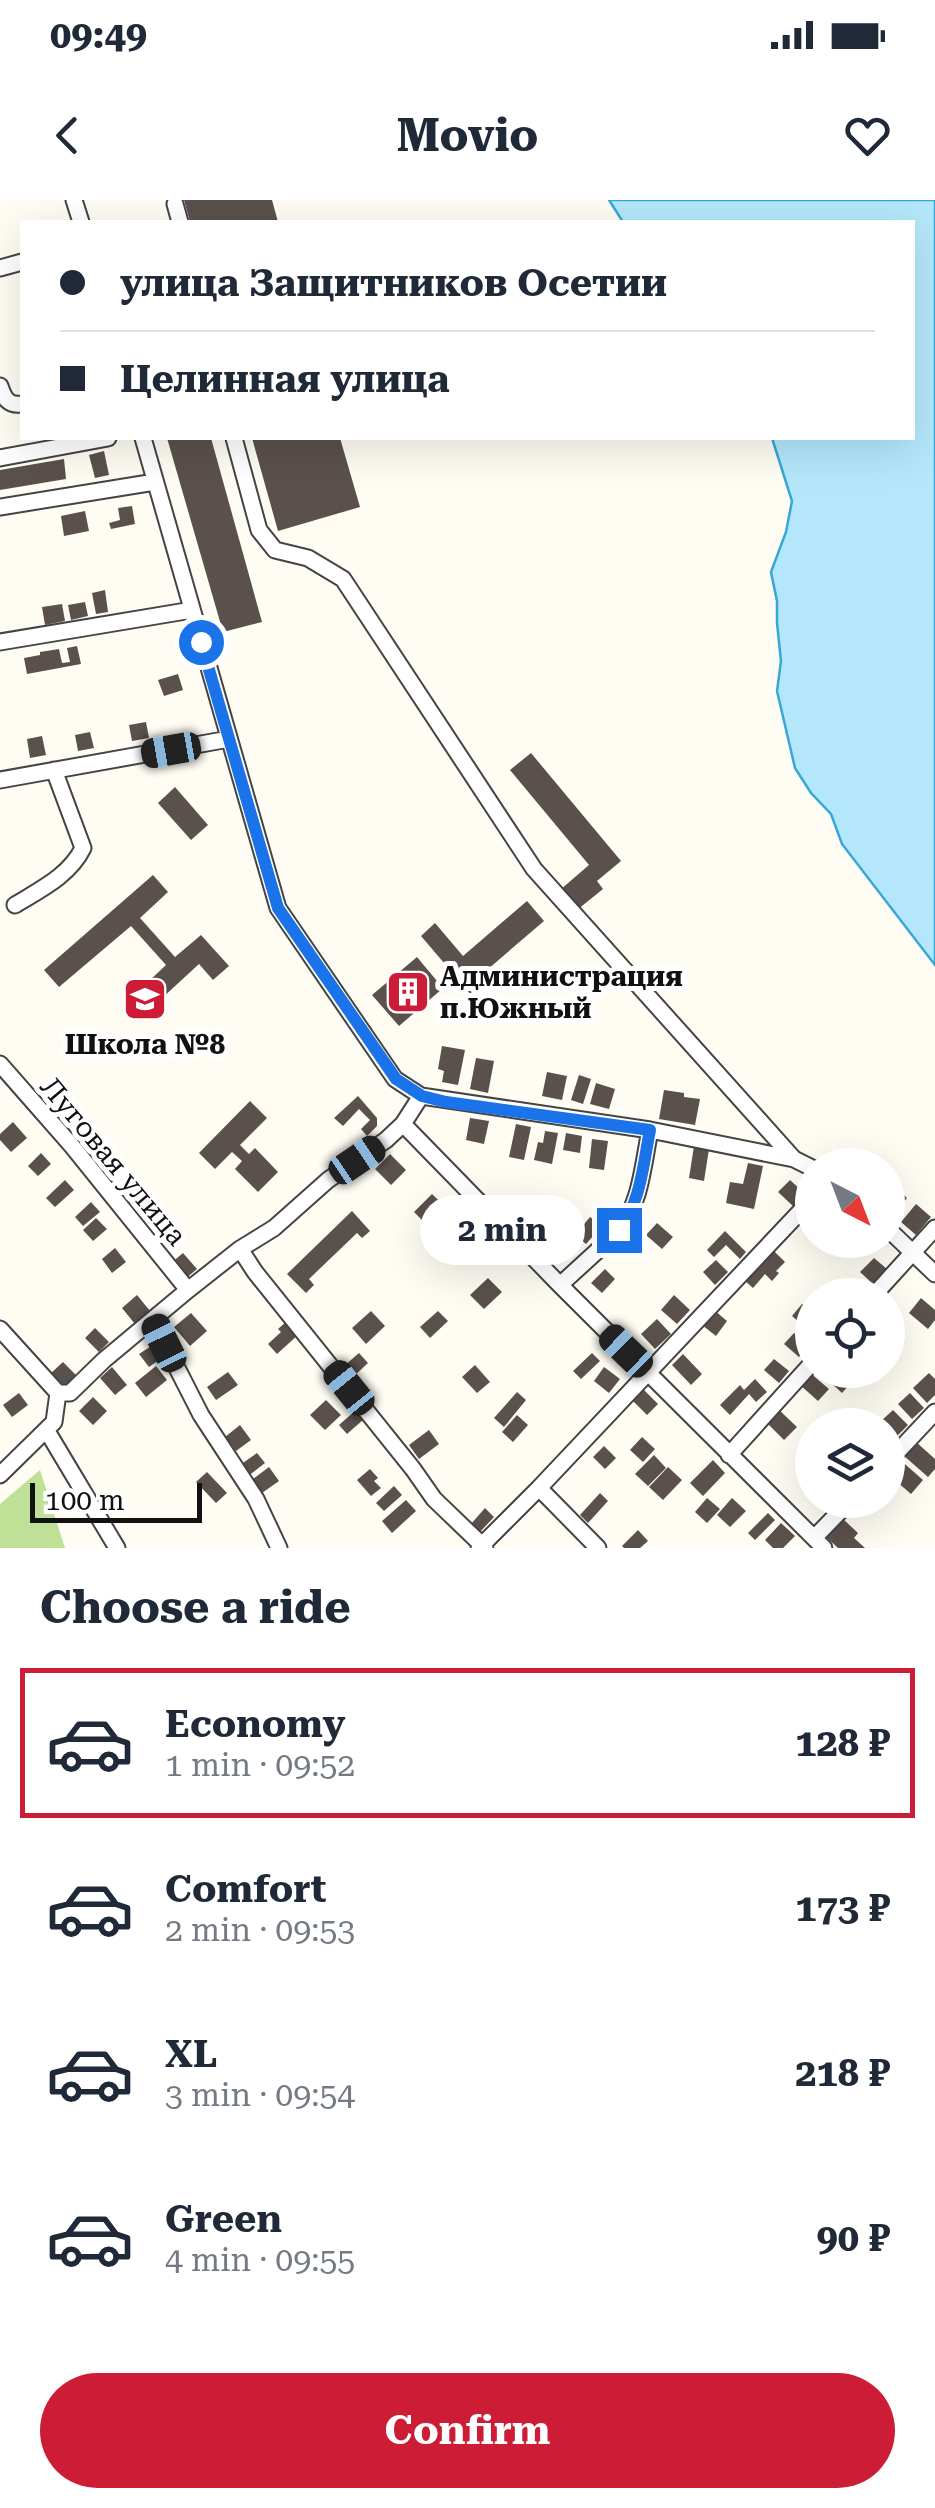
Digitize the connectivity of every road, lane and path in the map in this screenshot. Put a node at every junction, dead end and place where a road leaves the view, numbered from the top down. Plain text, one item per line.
1 (175, 204) dead end
2 (179, 220) edge
3 (0, 386) edge
4 (20, 404) edge
5 (143, 440) edge
6 (235, 440) edge
7 (74, 441) edge
8 (0, 458) edge
9 (156, 482) junction
10 (0, 507) edge
11 (192, 610) junction
12 (0, 642) edge
13 (229, 739) junction
14 (54, 770) junction
15 (0, 780) edge
16 (16, 905) dead end
17 (0, 1064) edge
18 (422, 1096) junction
19 (404, 1124) junction
20 (650, 1130) junction
21 (794, 1159) joint
22 (795, 1217) edge
23 (935, 1228) edge
24 (905, 1245) edge
25 (240, 1248) junction
26 (912, 1252) junction
27 (935, 1274) edge
28 (889, 1278) edge
29 (560, 1285) junction
30 (188, 1290) junction
31 (152, 1320) junction
32 (0, 1329) edge
33 (649, 1373) junction
34 (795, 1381) edge
35 (58, 1393) junction
36 (935, 1412) edge
37 (47, 1431) junction
38 (905, 1444) edge
39 (729, 1454) junction
40 (0, 1475) edge
41 (539, 1488) junction
42 (838, 1518) edge
43 (819, 1543) edge
44 (482, 1547) edge
45 (118, 1548) edge
46 (279, 1548) edge
47 (598, 1548) edge

1 - 2 street
3 - 4 street
5 - 9 street
6 - 21 street
7 - 8 street
9 - 10 street
9 - 11 street
11 - 12 street
11 - 13 street
13 - 14 street
13 - 18 street
14 - 15 street
14 - 16 street
17 - 30 street, Луговая улица
18 - 19 street
18 - 20 street
19 - 25 street
19 - 29 street
20 - 21 street
20 - 29 street
22 - 33 street
23 - 26 street
24 - 26 street
25 - 30 street
25 - 44 street
26 - 27 street
26 - 28 street
29 - 33 street
30 - 31 street
31 - 35 street
31 - 46 street
32 - 35 street
33 - 39 street
33 - 41 street
34 - 39 street
35 - 37 street
36 - 38 street
37 - 40 street
37 - 45 street
39 - 43 street
41 - 44 street
41 - 47 street
42 - 43 street

